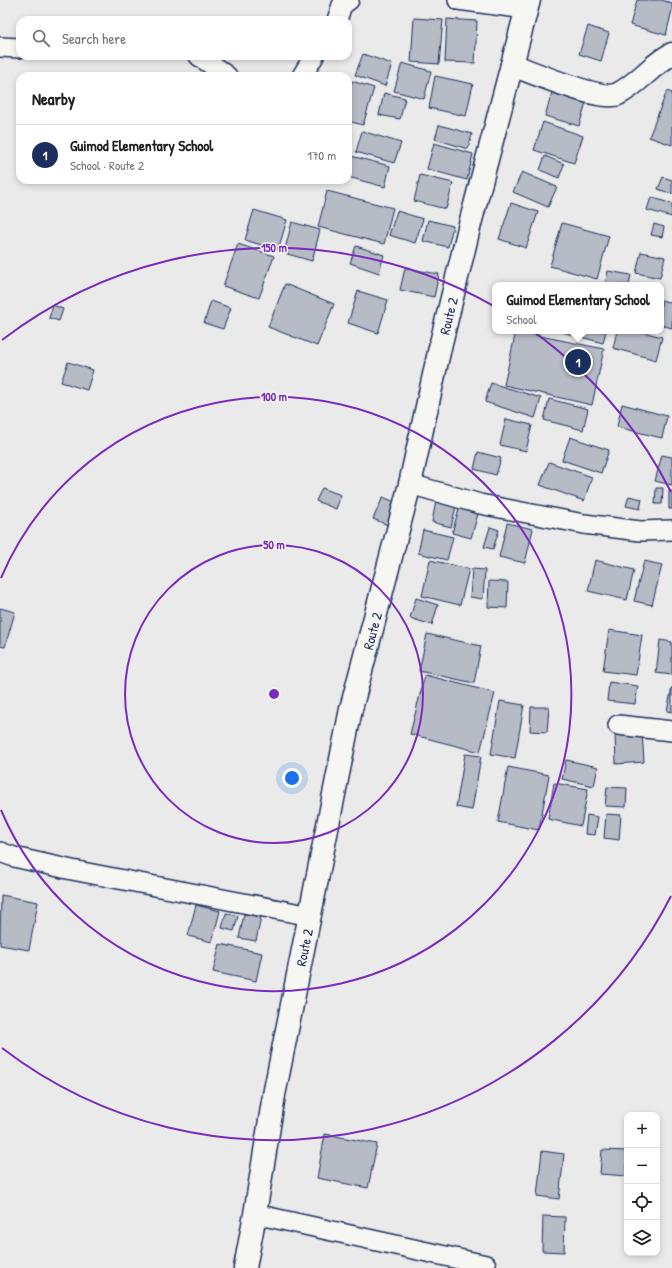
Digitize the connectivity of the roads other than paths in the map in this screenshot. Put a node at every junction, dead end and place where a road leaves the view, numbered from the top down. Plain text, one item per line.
1 (349, 0) edge
2 (458, 0) edge
3 (527, 5) edge
4 (338, 16) edge
5 (0, 47) edge
6 (16, 48) edge
7 (672, 54) edge
8 (205, 60) edge
9 (312, 60) edge
10 (512, 65) junction
11 (222, 72) edge
12 (304, 72) edge
13 (410, 484) junction
14 (672, 530) edge
15 (618, 725) dead end
16 (672, 731) edge
17 (0, 852) edge
18 (310, 916) junction
19 (255, 1214) junction
20 (486, 1265) dead end
21 (245, 1268) edge

1 - 4 street
2 - 3 street
3 - 10 main road, Route 2
5 - 6 street
7 - 10 main road
8 - 11 street
9 - 12 street
10 - 13 main road, Route 2
13 - 14 street
13 - 18 main road, Route 2
15 - 16 street
17 - 18 street
18 - 19 main road, Route 2
19 - 20 street
19 - 21 main road, Route 2

